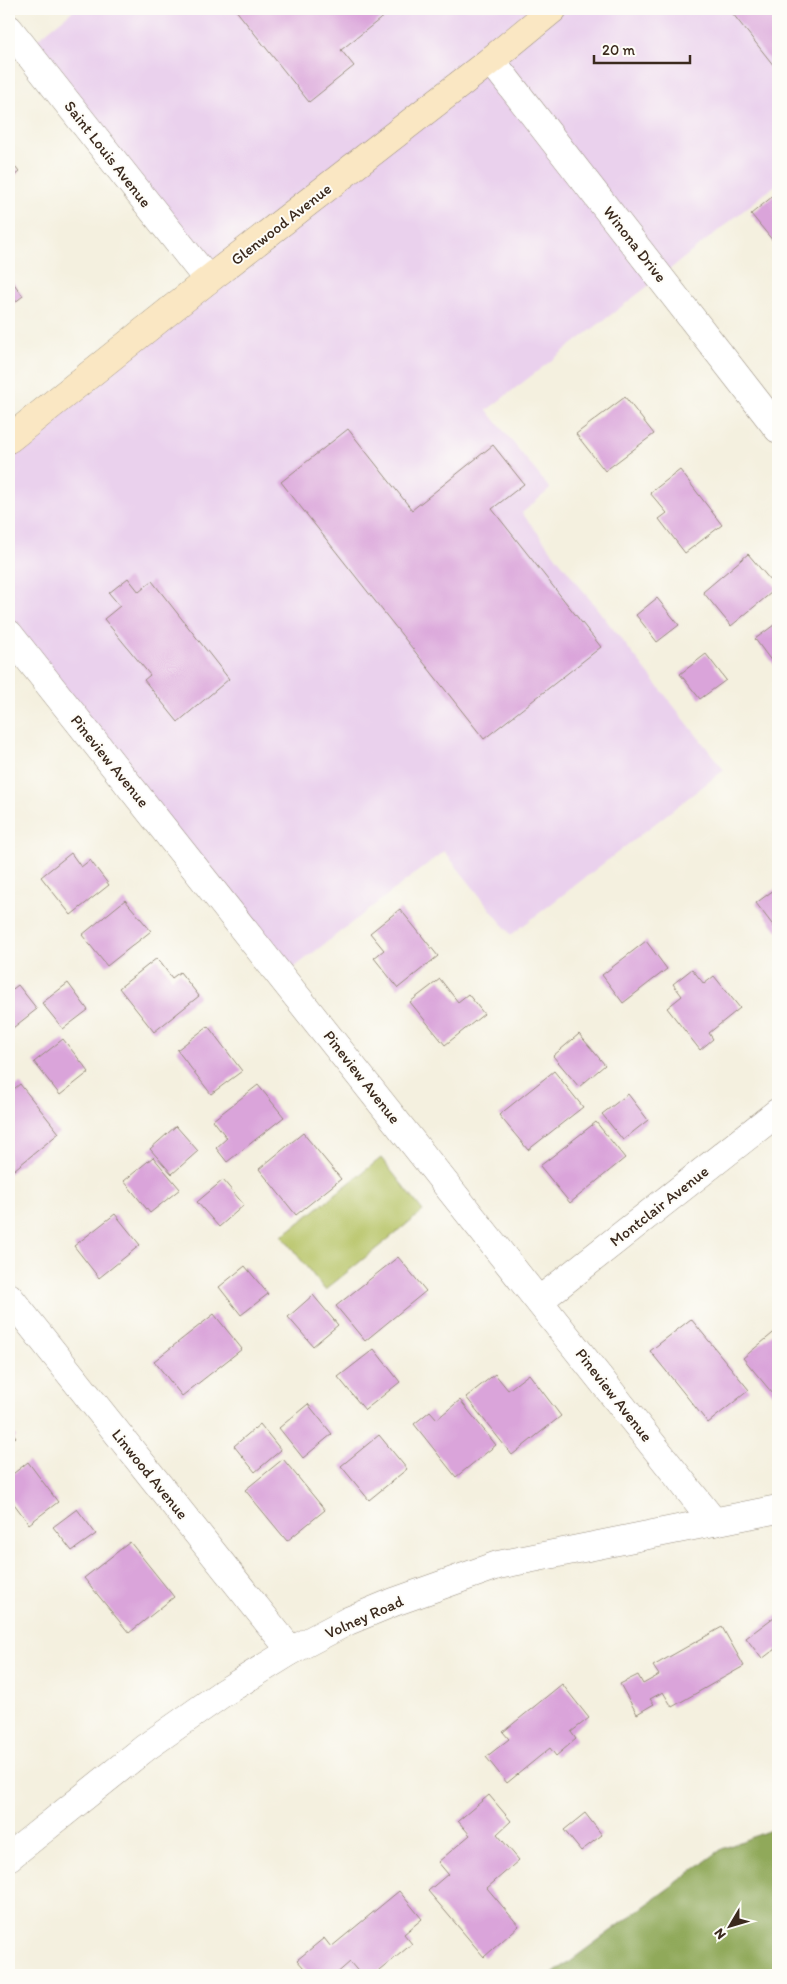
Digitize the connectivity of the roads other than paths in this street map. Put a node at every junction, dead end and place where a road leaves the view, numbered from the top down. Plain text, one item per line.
1 (553, 9) edge
2 (9, 28) edge
3 (491, 60) junction
4 (208, 280) junction
5 (778, 429) edge
6 (9, 439) edge
7 (9, 634) edge
8 (778, 1112) edge
9 (9, 1297) edge
10 (540, 1300) junction
11 (778, 1509) edge
12 (714, 1522) junction
13 (291, 1651) junction
14 (9, 1856) edge

1 - 3 main road, Glenwood Avenue
2 - 4 street, Saint Louis Avenue
3 - 4 main road, Glenwood Avenue
3 - 5 street, Winona Drive
4 - 6 main road, Glenwood Avenue
7 - 10 street, Pineview Avenue
8 - 10 street, Montclair Avenue
9 - 13 street, Linwood Avenue
10 - 12 street, Pineview Avenue
11 - 12 street, Volney Road
12 - 13 street, Volney Road
13 - 14 street, Volney Road

